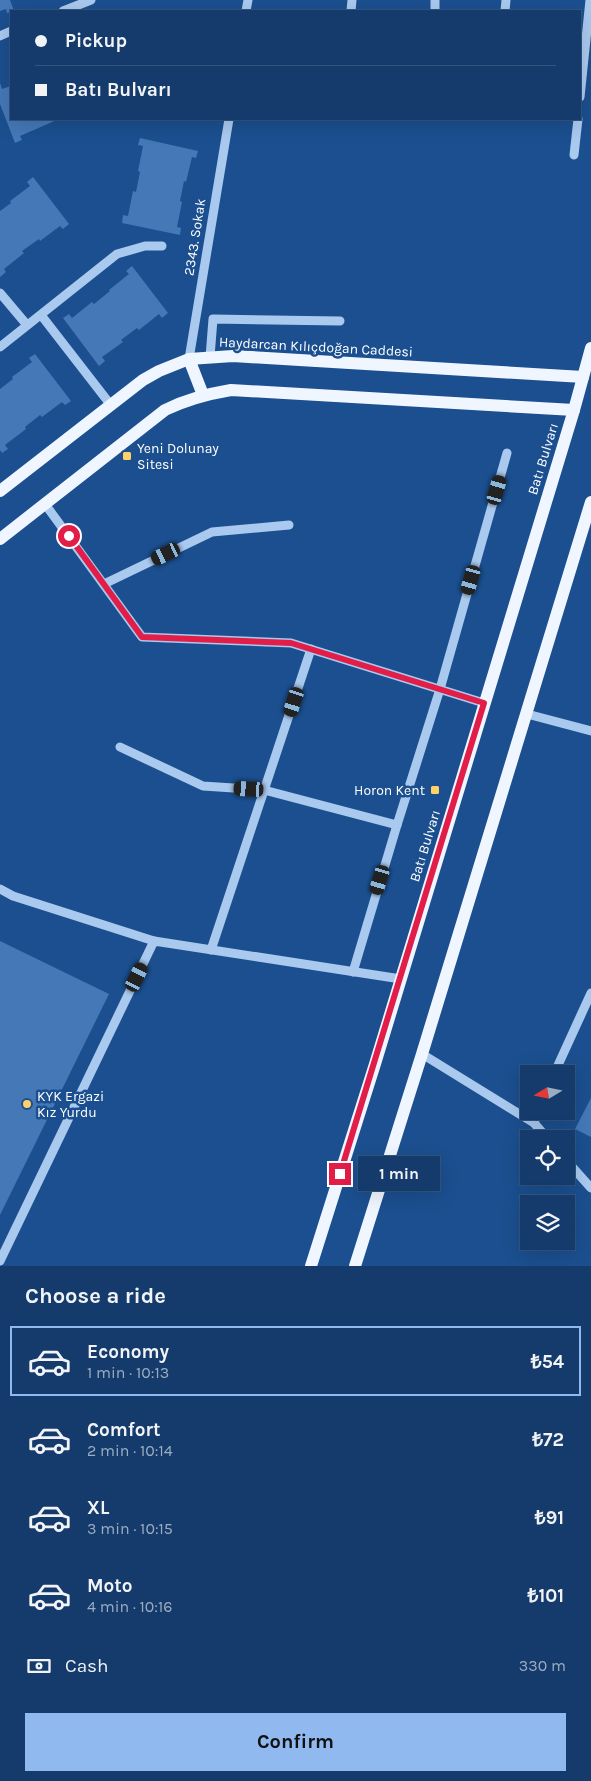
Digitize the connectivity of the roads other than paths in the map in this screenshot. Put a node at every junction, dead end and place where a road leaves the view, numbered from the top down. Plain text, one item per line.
1 (91, 0) edge
2 (590, 0) edge
3 (66, 10) edge
4 (581, 88) edge
5 (229, 120) edge
6 (578, 120) edge
7 (574, 155) dead end
8 (162, 246) dead end
9 (0, 293) edge
10 (41, 315) junction
11 (340, 321) dead end
12 (27, 325) junction
13 (0, 347) edge
14 (591, 348) edge
15 (210, 357) junction
16 (189, 359) junction
17 (583, 377) junction
18 (203, 395) junction
19 (110, 404) junction
20 (574, 410) junction
21 (507, 453) dead end
22 (0, 491) edge
23 (591, 502) edge
24 (45, 504) junction
25 (289, 525) dead end
26 (0, 539) edge
27 (104, 584) junction
28 (312, 649) junction
29 (440, 689) junction
30 (484, 703) junction
31 (527, 714) junction
32 (591, 731) edge
33 (120, 747) dead end
34 (264, 790) junction
35 (397, 826) junction
36 (0, 889) edge
37 (154, 941) junction
38 (210, 950) junction
39 (353, 972) junction
40 (400, 979) junction
41 (591, 993) edge
42 (422, 1054) junction
43 (558, 1065) edge
44 (535, 1120) edge
45 (534, 1123) junction
46 (540, 1130) edge
47 (575, 1170) edge
48 (591, 1188) edge
49 (0, 1262) edge
50 (311, 1266) edge
51 (355, 1266) edge

1 - 3 street
2 - 4 street
5 - 16 street, 2343. Sokak
6 - 7 street
8 - 10 street
9 - 12 street
10 - 12 street
10 - 19 street
11 - 15 street
12 - 13 street
14 - 17 main road, Batı Bulvarı
15 - 16 main road, Haydarcan Kılıçdoğan Caddesi
15 - 17 main road, Haydarcan Kılıçdoğan Caddesi
16 - 18 main road
16 - 19 main road, Haydarcan Kılıçdoğan Caddesi
17 - 20 main road, Batı Bulvarı
18 - 20 main road
18 - 24 main road
19 - 22 main road, Haydarcan Kılıçdoğan Caddesi
20 - 30 main road, Batı Bulvarı
21 - 29 street
23 - 31 main road
24 - 26 main road
24 - 27 street
25 - 27 street
27 - 28 street
28 - 29 street
28 - 34 street
29 - 30 street
29 - 35 street
30 - 40 main road, Batı Bulvarı
31 - 32 street
31 - 42 main road
33 - 34 street
34 - 35 street
34 - 38 street
35 - 39 street
36 - 37 street
37 - 38 street
37 - 49 street
38 - 39 street
39 - 40 street
40 - 50 main road, Batı Bulvarı
41 - 43 street
42 - 45 street
42 - 51 main road
44 - 45 street
45 - 46 street
47 - 48 street

